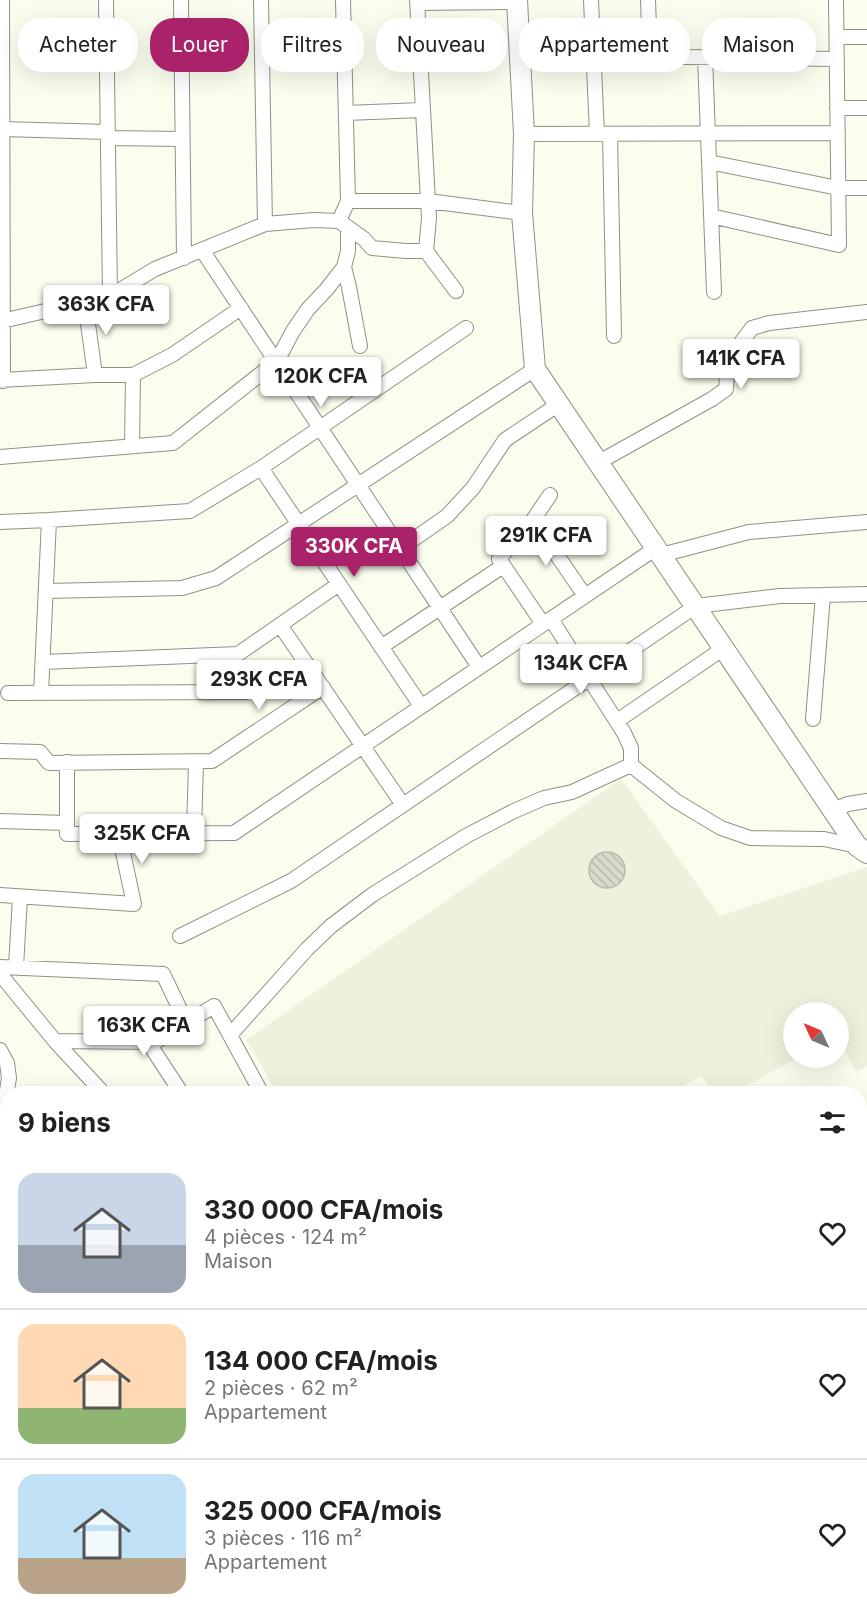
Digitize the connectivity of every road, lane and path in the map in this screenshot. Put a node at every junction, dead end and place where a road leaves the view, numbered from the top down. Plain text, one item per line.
1 (2, 0) edge
2 (106, 0) edge
3 (181, 0) edge
4 (261, 0) edge
5 (343, 0) edge
6 (591, 0) edge
7 (648, 0) edge
8 (836, 0) edge
9 (417, 1) edge
10 (517, 1) edge
11 (592, 18) edge
12 (649, 18) edge
13 (519, 37) edge
14 (837, 37) junction
15 (867, 37) edge
16 (816, 59) edge
17 (837, 59) junction
18 (521, 72) edge
19 (595, 72) edge
20 (706, 72) edge
21 (837, 108) junction
22 (867, 108) edge
23 (422, 110) junction
24 (346, 113) junction
25 (2, 129) junction
26 (708, 133) junction
27 (838, 133) junction
28 (524, 134) junction
29 (604, 134) junction
30 (108, 135) junction
31 (182, 139) junction
32 (1, 148) edge
33 (709, 162) junction
34 (838, 188) junction
35 (867, 188) edge
36 (348, 201) junction
37 (428, 201) junction
38 (522, 213) junction
39 (711, 216) junction
40 (265, 224) junction
41 (343, 225) junction
42 (372, 248) junction
43 (202, 250) junction
44 (426, 251) junction
45 (348, 252) junction
46 (184, 258) junction
47 (344, 267) junction
48 (456, 291) dead end
49 (714, 292) dead end
50 (110, 296) junction
51 (85, 302) junction
52 (242, 308) junction
53 (867, 312) edge
54 (2, 321) junction
55 (466, 328) dead end
56 (614, 336) dead end
57 (360, 346) dead end
58 (277, 361) junction
59 (535, 369) junction
60 (95, 375) junction
61 (133, 375) junction
62 (2, 380) edge
63 (559, 404) junction
64 (321, 427) junction
65 (132, 446) junction
66 (0, 457) edge
67 (598, 462) junction
68 (261, 468) junction
69 (359, 485) junction
70 (550, 495) dead end
71 (49, 520) junction
72 (533, 520) junction
73 (0, 522) edge
74 (867, 522) edge
75 (299, 524) junction
76 (401, 548) junction
77 (659, 551) junction
78 (503, 566) junction
79 (339, 584) junction
80 (46, 591) junction
81 (867, 594) edge
82 (823, 595) junction
83 (585, 596) junction
84 (696, 606) junction
85 (440, 608) junction
86 (547, 622) junction
87 (280, 625) junction
88 (381, 647) junction
89 (724, 648) junction
90 (43, 663) junction
91 (479, 667) junction
92 (590, 678) junction
93 (322, 687) junction
94 (245, 692) dead end
95 (8, 693) dead end
96 (41, 693) junction
97 (421, 706) junction
98 (813, 719) dead end
99 (617, 721) junction
100 (363, 746) junction
101 (0, 751) edge
102 (196, 761) junction
103 (67, 762) junction
104 (631, 765) junction
105 (867, 801) edge
106 (403, 805) junction
107 (833, 810) junction
108 (0, 821) edge
109 (67, 823) junction
110 (194, 833) junction
111 (119, 834) junction
112 (862, 849) edge
113 (0, 895) edge
114 (20, 897) junction
115 (180, 936) dead end
116 (0, 967) edge
117 (16, 967) junction
118 (0, 974) edge
119 (186, 1023) junction
120 (230, 1035) junction
121 (55, 1041) junction
122 (148, 1042) junction
123 (0, 1050) edge
124 (8, 1086) edge
125 (97, 1086) edge
126 (177, 1086) edge
127 (258, 1086) edge

1 - 25 street
2 - 30 street
3 - 31 street
4 - 40 street
5 - 24 street
6 - 11 street
7 - 12 street
8 - 14 street
9 - 10 street
9 - 23 street
10 - 13 street
14 - 15 street
14 - 17 street
16 - 17 street
17 - 21 street
18 - 28 street
19 - 29 street
20 - 26 street
21 - 22 street
21 - 27 street
23 - 24 street
23 - 37 street
24 - 36 street
25 - 30 street
25 - 32 street
26 - 27 street
26 - 29 street
26 - 33 street
27 - 34 street
28 - 29 street
28 - 38 street
29 - 56 street
30 - 31 street
30 - 50 street
31 - 46 street
32 - 54 street
33 - 34 street
33 - 39 street
34 - 35 street
34 - 39 street
36 - 37 street
36 - 41 street
37 - 38 street
37 - 44 street
38 - 59 street
39 - 49 street
40 - 41 street
40 - 43 street
41 - 42 street
41 - 45 street
42 - 44 street
42 - 45 street
43 - 46 street
43 - 52 street
44 - 48 street
45 - 47 street
46 - 50 street
47 - 57 street
47 - 58 street
50 - 51 street
51 - 54 street
51 - 60 street
52 - 58 street
52 - 61 street
53 - 67 street
54 - 62 street
55 - 64 street
58 - 64 street
58 - 65 street
59 - 63 street
59 - 69 street
60 - 61 street
60 - 62 street
61 - 65 street
63 - 67 street
63 - 76 street
64 - 68 street
64 - 69 street
65 - 66 street
67 - 77 street
68 - 71 street
68 - 75 street
69 - 75 street
69 - 76 street
70 - 72 street
71 - 73 street
71 - 80 street
72 - 78 street
72 - 83 street
74 - 77 street
75 - 79 street
75 - 80 street
76 - 85 street
77 - 83 street
77 - 84 street
78 - 85 street
78 - 86 street
79 - 87 street
79 - 88 street
80 - 90 street
81 - 82 street
82 - 84 street
82 - 98 street
83 - 86 street
84 - 89 street
84 - 92 street
85 - 88 street
85 - 91 street
86 - 91 street
86 - 92 street
87 - 90 street
87 - 93 street
88 - 97 street
89 - 99 street
89 - 107 street
90 - 96 street
91 - 97 street
92 - 99 street
92 - 106 street
93 - 100 street
93 - 102 street
94 - 96 street
95 - 96 street
97 - 100 street
99 - 104 street
100 - 106 street
100 - 110 street
101 - 103 street
102 - 103 street
102 - 110 street
103 - 109 street
104 - 112 street
104 - 120 street
105 - 107 street
106 - 115 street
107 - 112 street
108 - 109 street
109 - 111 street
110 - 111 street
111 - 114 street
113 - 114 street
114 - 117 street
116 - 117 street
117 - 119 street
118 - 121 street
119 - 120 street
119 - 122 street
120 - 127 street
121 - 122 street
121 - 125 street
122 - 126 street
123 - 124 street

